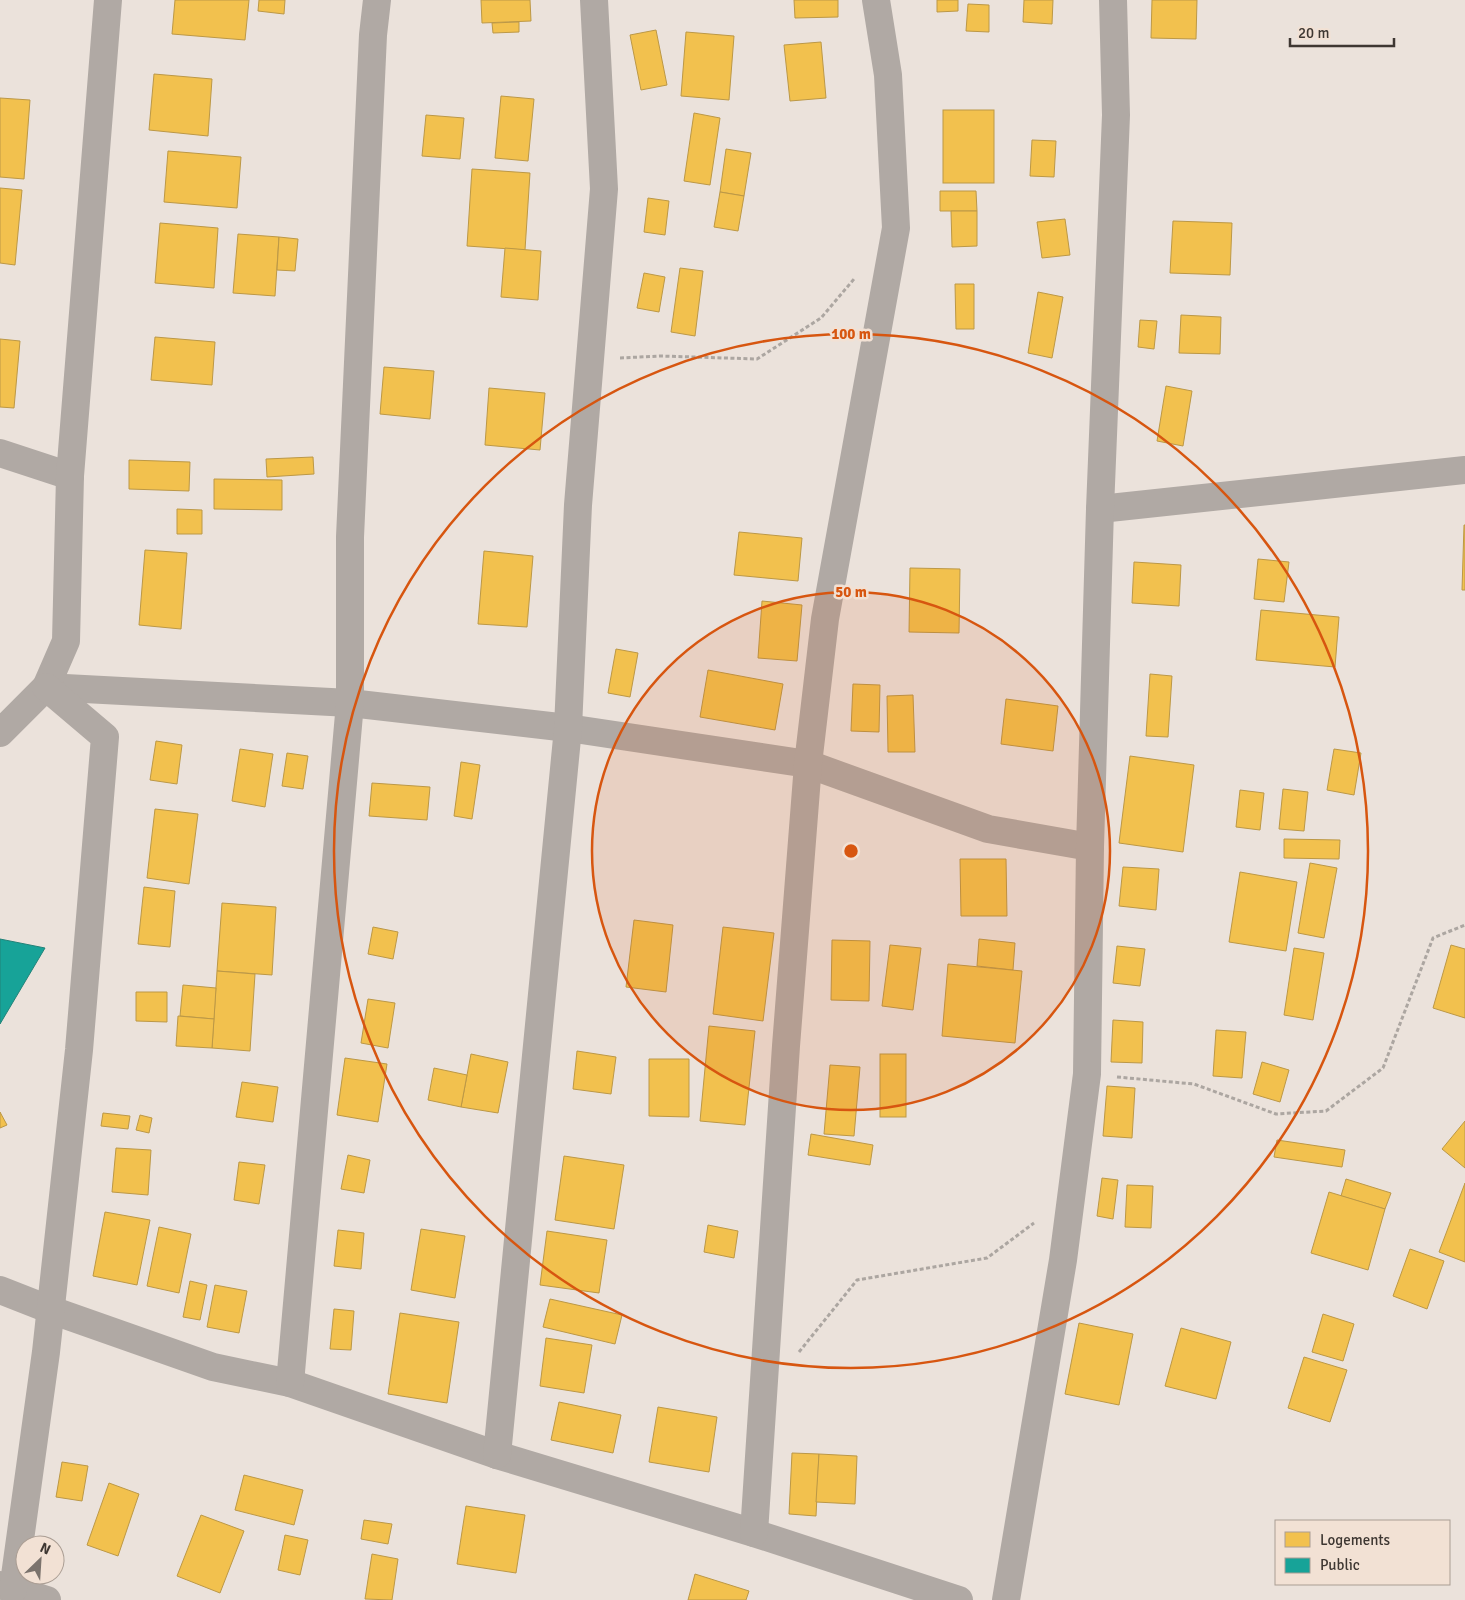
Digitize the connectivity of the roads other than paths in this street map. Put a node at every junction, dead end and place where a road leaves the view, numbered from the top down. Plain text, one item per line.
1 (108, 0) edge
2 (377, 0) edge
3 (594, 0) edge
4 (876, 0) edge
5 (1113, 0) edge
6 (0, 453) edge
7 (1465, 470) edge
8 (70, 476) junction
9 (1100, 509) junction
10 (46, 687) junction
11 (350, 703) junction
12 (568, 728) junction
13 (0, 733) edge
14 (808, 764) junction
15 (1090, 847) junction
16 (0, 1290) edge
17 (51, 1310) junction
18 (290, 1384) junction
19 (497, 1455) junction
20 (754, 1533) junction
21 (7, 1587) edge
22 (46, 1600) edge
23 (959, 1600) edge
24 (1006, 1600) edge

1 - 8 street
2 - 11 street
3 - 12 street
4 - 14 street
5 - 9 street
6 - 8 street
7 - 9 street
8 - 10 street
9 - 15 street
10 - 11 street
10 - 13 street
10 - 17 street
11 - 12 street
11 - 18 street
12 - 14 street
12 - 19 street
14 - 15 street
14 - 20 street
15 - 24 street
16 - 17 street
17 - 18 street
17 - 21 street
18 - 19 street
19 - 20 street
20 - 23 street
21 - 22 street

